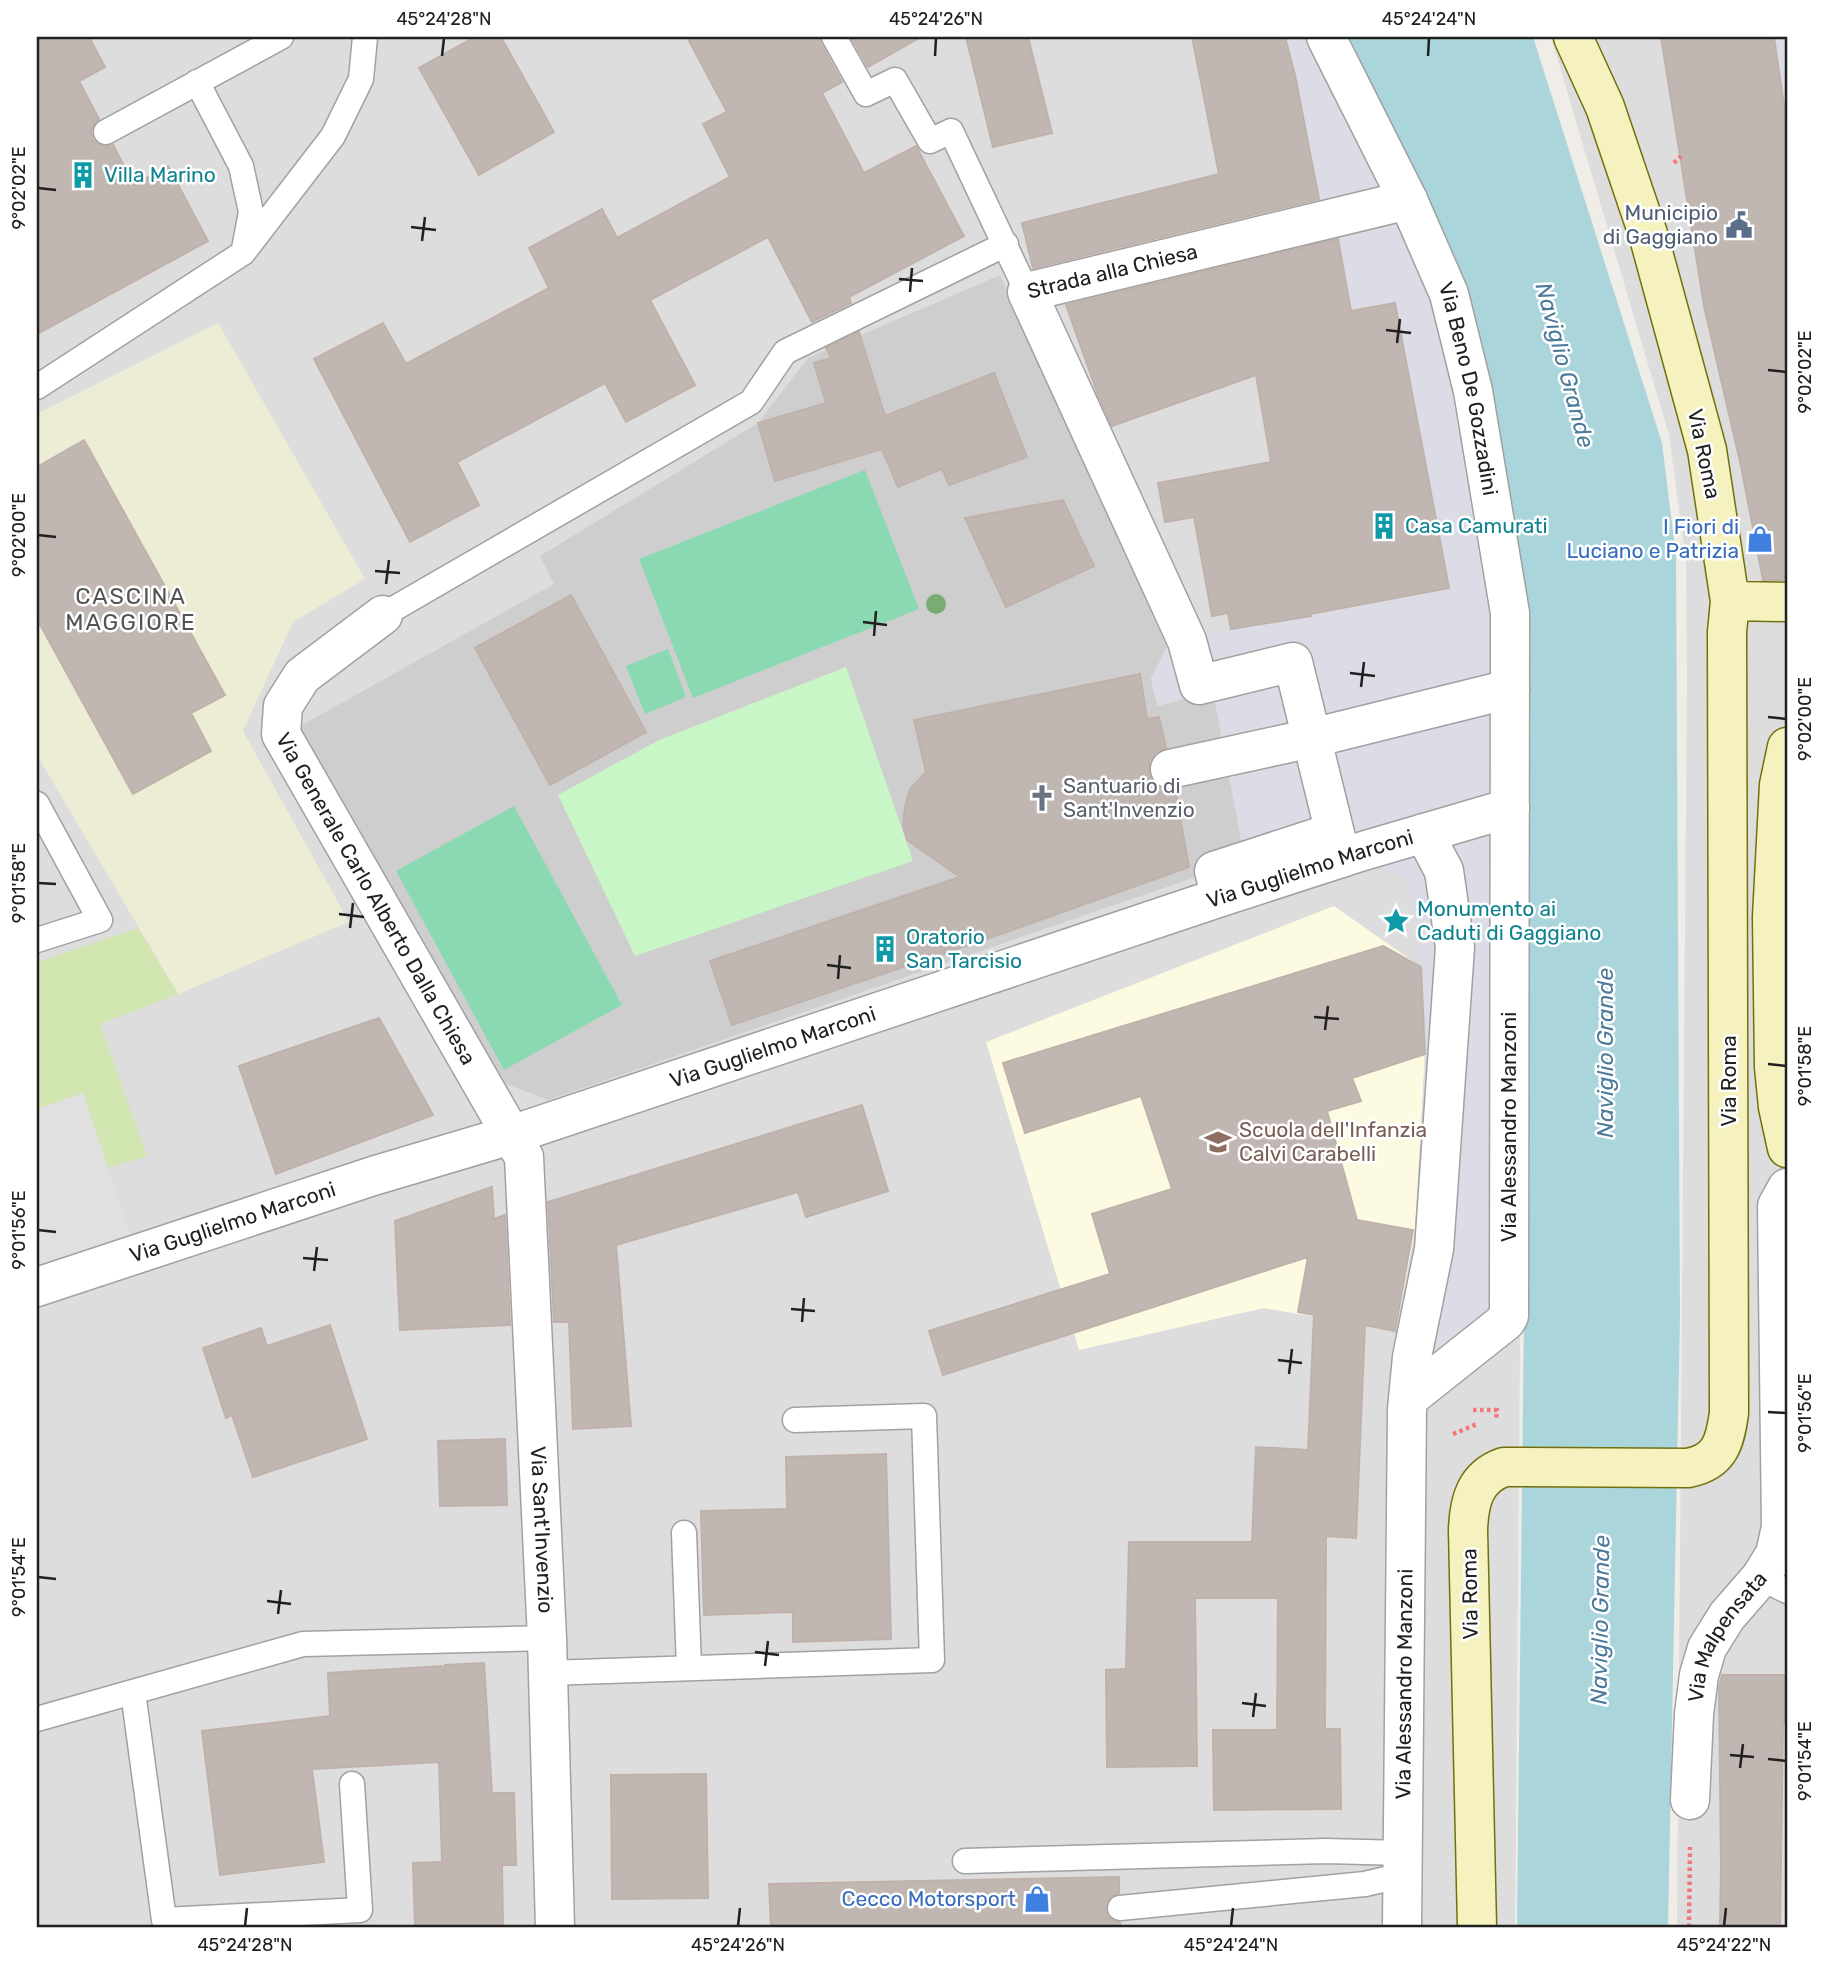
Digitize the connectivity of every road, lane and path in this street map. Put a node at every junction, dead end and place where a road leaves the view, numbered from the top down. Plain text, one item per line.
1 (281, 37) edge
2 (365, 37) edge
3 (834, 37) edge
4 (1325, 37) edge
5 (1573, 37) edge
6 (197, 82) junction
7 (106, 132) dead end
8 (1408, 200) junction
9 (1006, 244) junction
10 (243, 253) junction
11 (1027, 292) junction
12 (37, 387) edge
13 (1730, 601) junction
14 (1787, 602) edge
15 (383, 615) joint
16 (1510, 689) junction
17 (1312, 738) junction
18 (1787, 747) edge
19 (1170, 769) dead end
20 (37, 804) edge
21 (1510, 808) junction
22 (1424, 833) junction
23 (1346, 847) junction
24 (37, 940) edge
25 (511, 1135) junction
26 (1787, 1148) edge
27 (1787, 1188) edge
28 (37, 1287) edge
29 (1467, 1409) dead end
30 (1408, 1415) junction
31 (795, 1420) dead end
32 (1496, 1421) dead end
33 (684, 1533) dead end
34 (1773, 1585) edge
35 (547, 1656) junction
36 (689, 1668) junction
37 (133, 1692) junction
38 (37, 1719) edge
39 (352, 1784) dead end
40 (1690, 1800) joint
41 (965, 1861) dead end
42 (1403, 1864) junction
43 (1120, 1908) dead end
44 (555, 1927) edge
45 (1402, 1927) edge
46 (1477, 1927) edge
47 (1689, 1927) edge

1 - 6 lane
2 - 10 lane
3 - 9 lane
4 - 8 street, Via Beno De Gozzadini
5 - 13 street, Via Roma
6 - 7 lane
6 - 10 lane
8 - 11 street, Strada alla Chiesa
8 - 16 street, Via Beno De Gozzadini
9 - 11 lane
9 - 15 lane
10 - 12 lane
11 - 17 street, Strada alla Chiesa
13 - 14 street
13 - 46 street, Via Roma
15 - 25 street, Via Generale Carlo Alberto Dalla Chiesa
16 - 17 street
16 - 21 street, Via Beno De Gozzadini
17 - 19 street
17 - 23 street
18 - 26 street
20 - 24 lane
21 - 22 street, Via Guglielmo Marconi
21 - 30 street, Via Alessandro Manzoni
22 - 23 street, Via Guglielmo Marconi
22 - 30 street, Via Alessandro Manzoni
23 - 25 street, Via Guglielmo Marconi
25 - 28 street, Via Guglielmo Marconi
25 - 35 street, Via Sant'Invenzio
27 - 34 street, Via Malpensata
29 - 32 path
30 - 42 street, Via Alessandro Manzoni
31 - 36 lane
33 - 36 lane
34 - 40 street, Via Malpensata
35 - 36 lane
35 - 37 lane
35 - 44 street, Via Sant'Invenzio
37 - 38 lane
37 - 39 lane
40 - 47 path
41 - 42 lane
42 - 43 lane
42 - 45 street, Via Alessandro Manzoni

